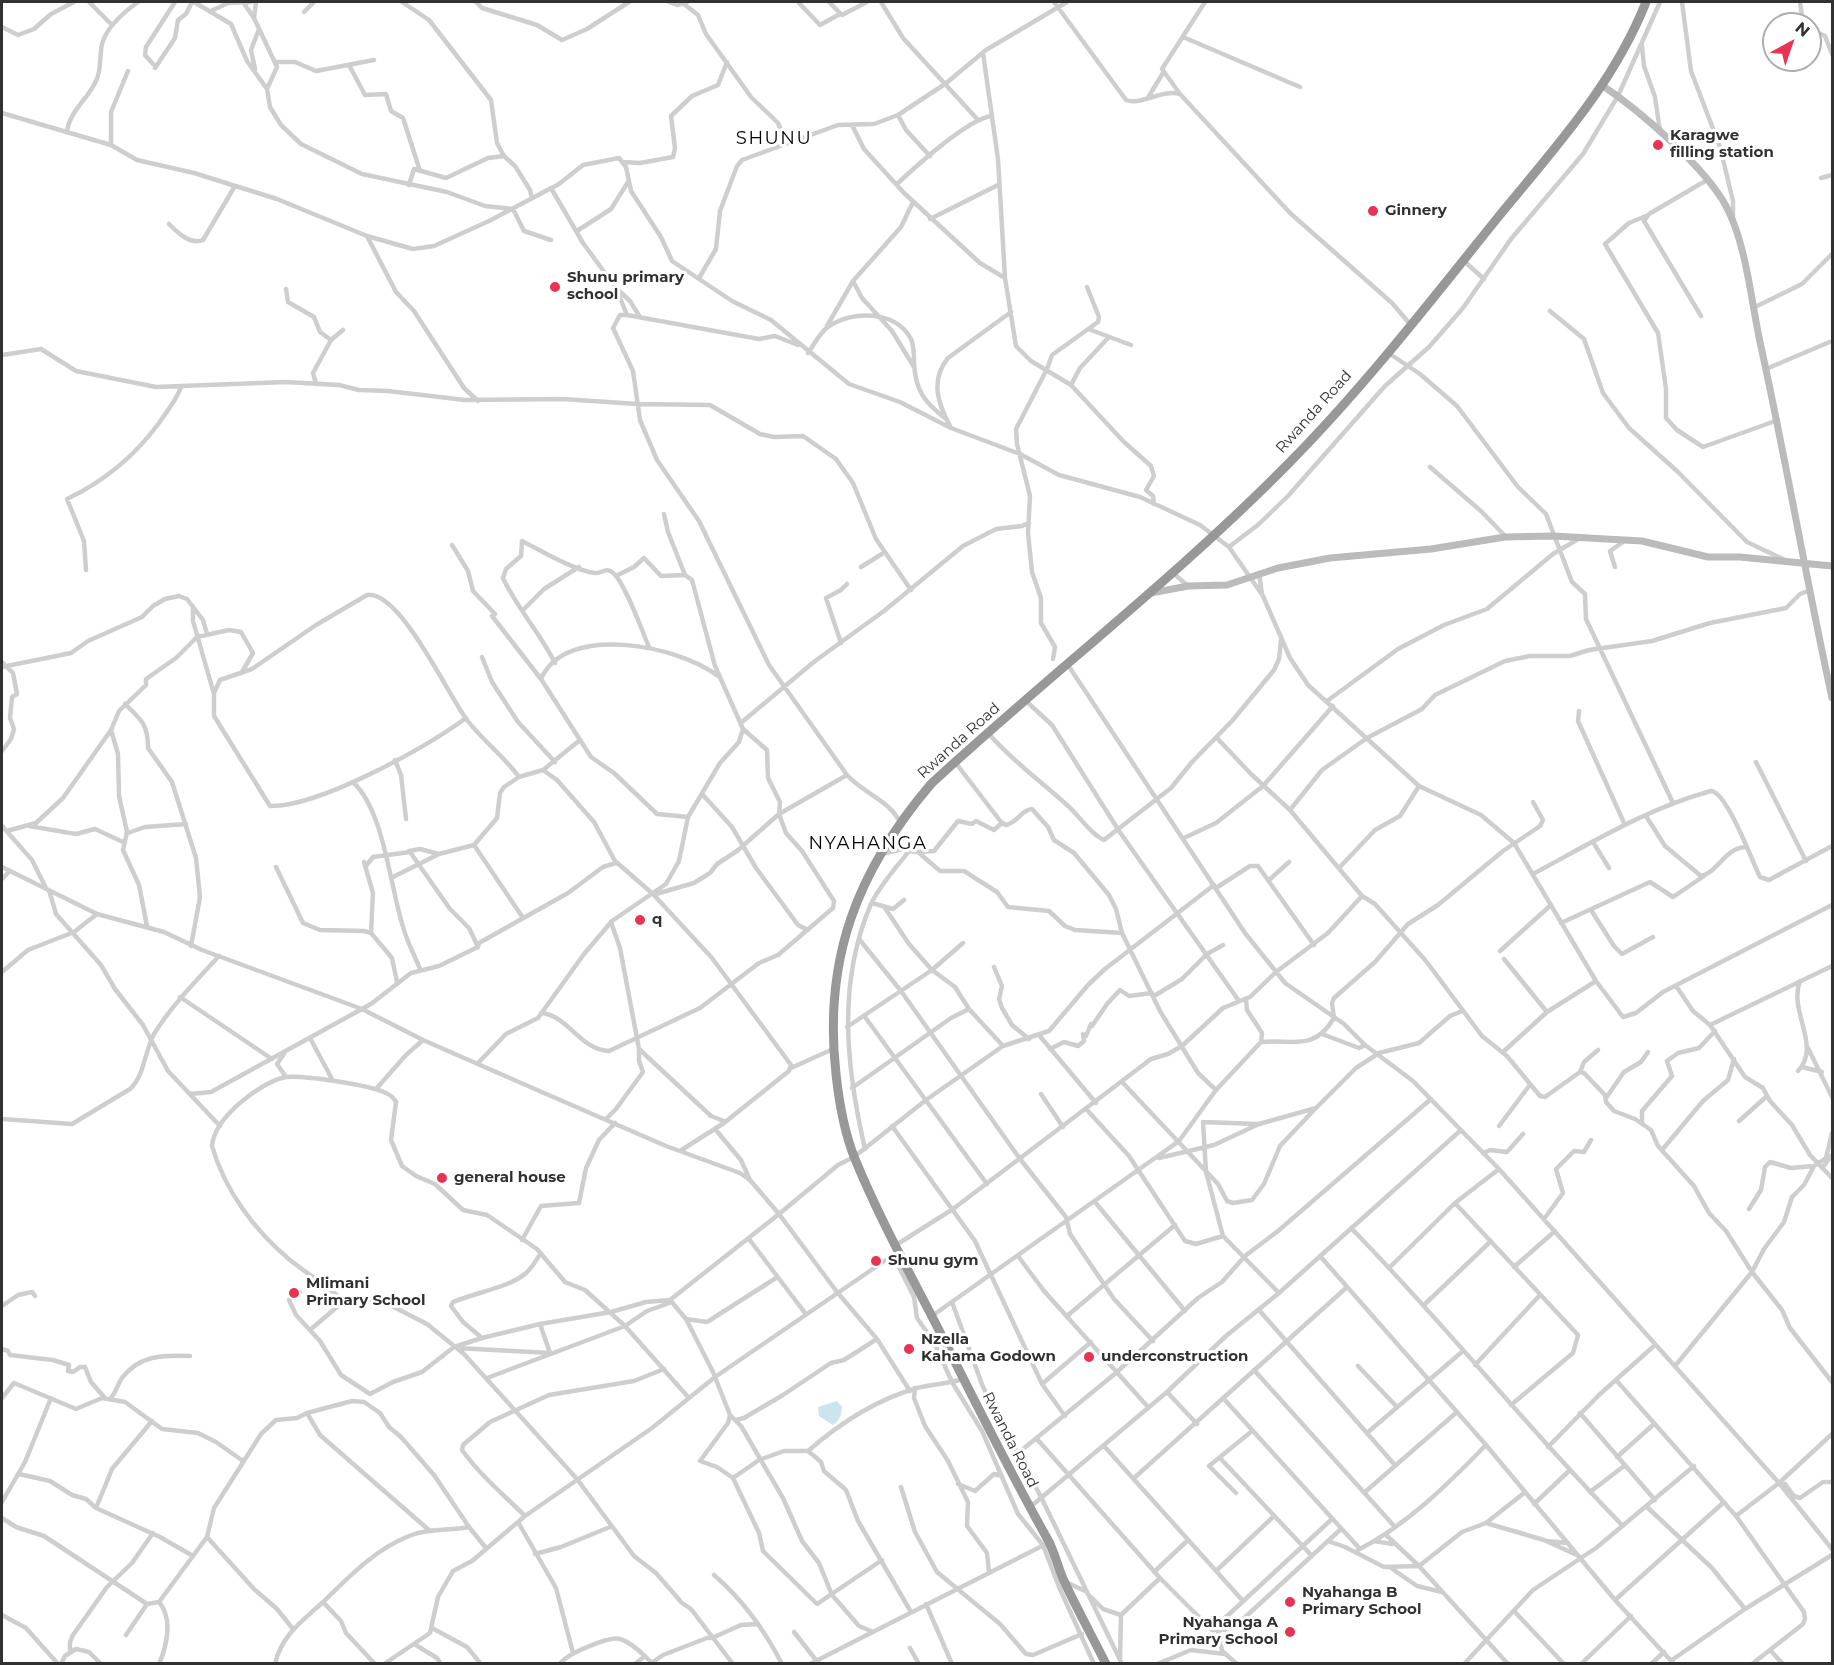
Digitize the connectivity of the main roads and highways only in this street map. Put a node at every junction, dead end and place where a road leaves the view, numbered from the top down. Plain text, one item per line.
1 (1646, 2) edge
2 (1104, 1659) edge

1 - 2 highway, Rwanda Road

